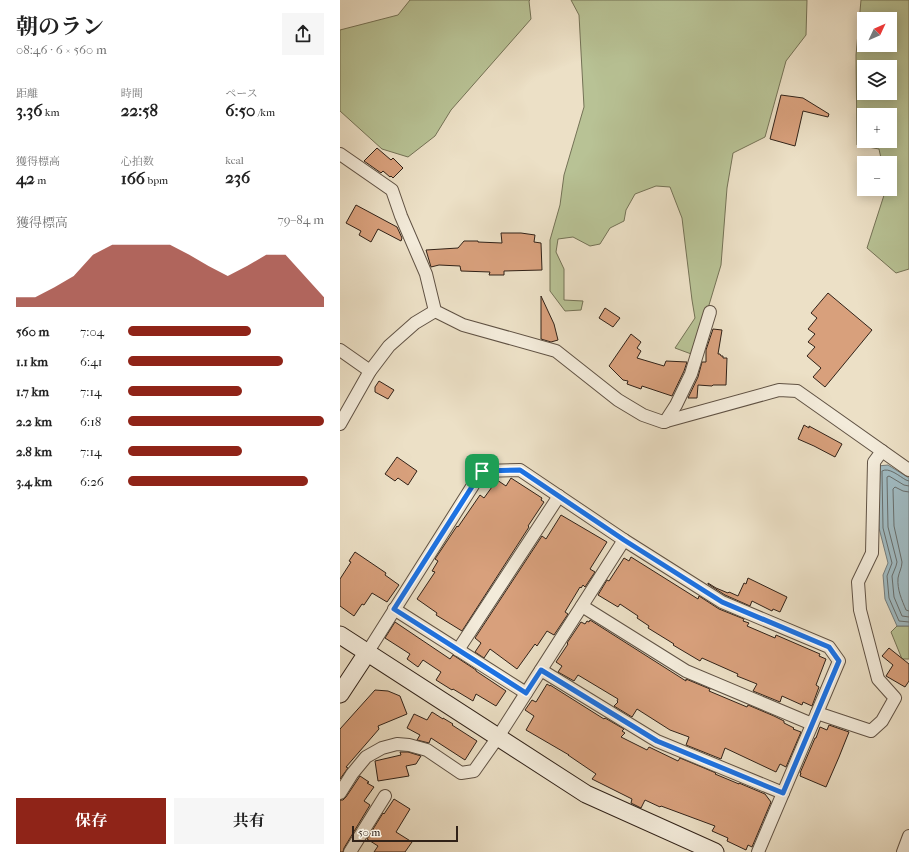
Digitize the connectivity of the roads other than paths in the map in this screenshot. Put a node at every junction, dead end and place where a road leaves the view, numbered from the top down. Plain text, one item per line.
1 (340, 154) edge
2 (435, 311) junction
3 (710, 312) dead end
4 (340, 350) edge
5 (370, 371) junction
6 (665, 422) junction
7 (340, 424) edge
8 (882, 451) junction
9 (909, 470) edge
10 (559, 496) junction
11 (624, 540) junction
12 (582, 606) junction
13 (394, 609) junction
14 (340, 635) edge
15 (458, 650) junction
16 (367, 653) junction
17 (541, 670) junction
18 (526, 693) junction
19 (340, 694) edge
20 (815, 718) junction
21 (498, 737) junction
22 (340, 793) edge
23 (783, 793) junction
24 (385, 796) dead end
25 (909, 836) edge
26 (350, 852) edge
27 (715, 852) edge
28 (758, 852) edge
29 (903, 852) edge

1 - 2 street
2 - 5 street
2 - 6 street
3 - 6 street
4 - 5 street
5 - 7 street
6 - 8 street
8 - 9 street
8 - 20 street
10 - 11 street
10 - 13 street
10 - 15 street
11 - 12 street
11 - 20 street
12 - 17 street
12 - 20 street
13 - 15 street
13 - 16 street
14 - 16 street
15 - 18 street
16 - 19 street
16 - 21 street
17 - 18 street
17 - 23 street
18 - 21 street
20 - 23 street
21 - 22 street
21 - 27 street
23 - 28 street
24 - 26 street
25 - 29 street

